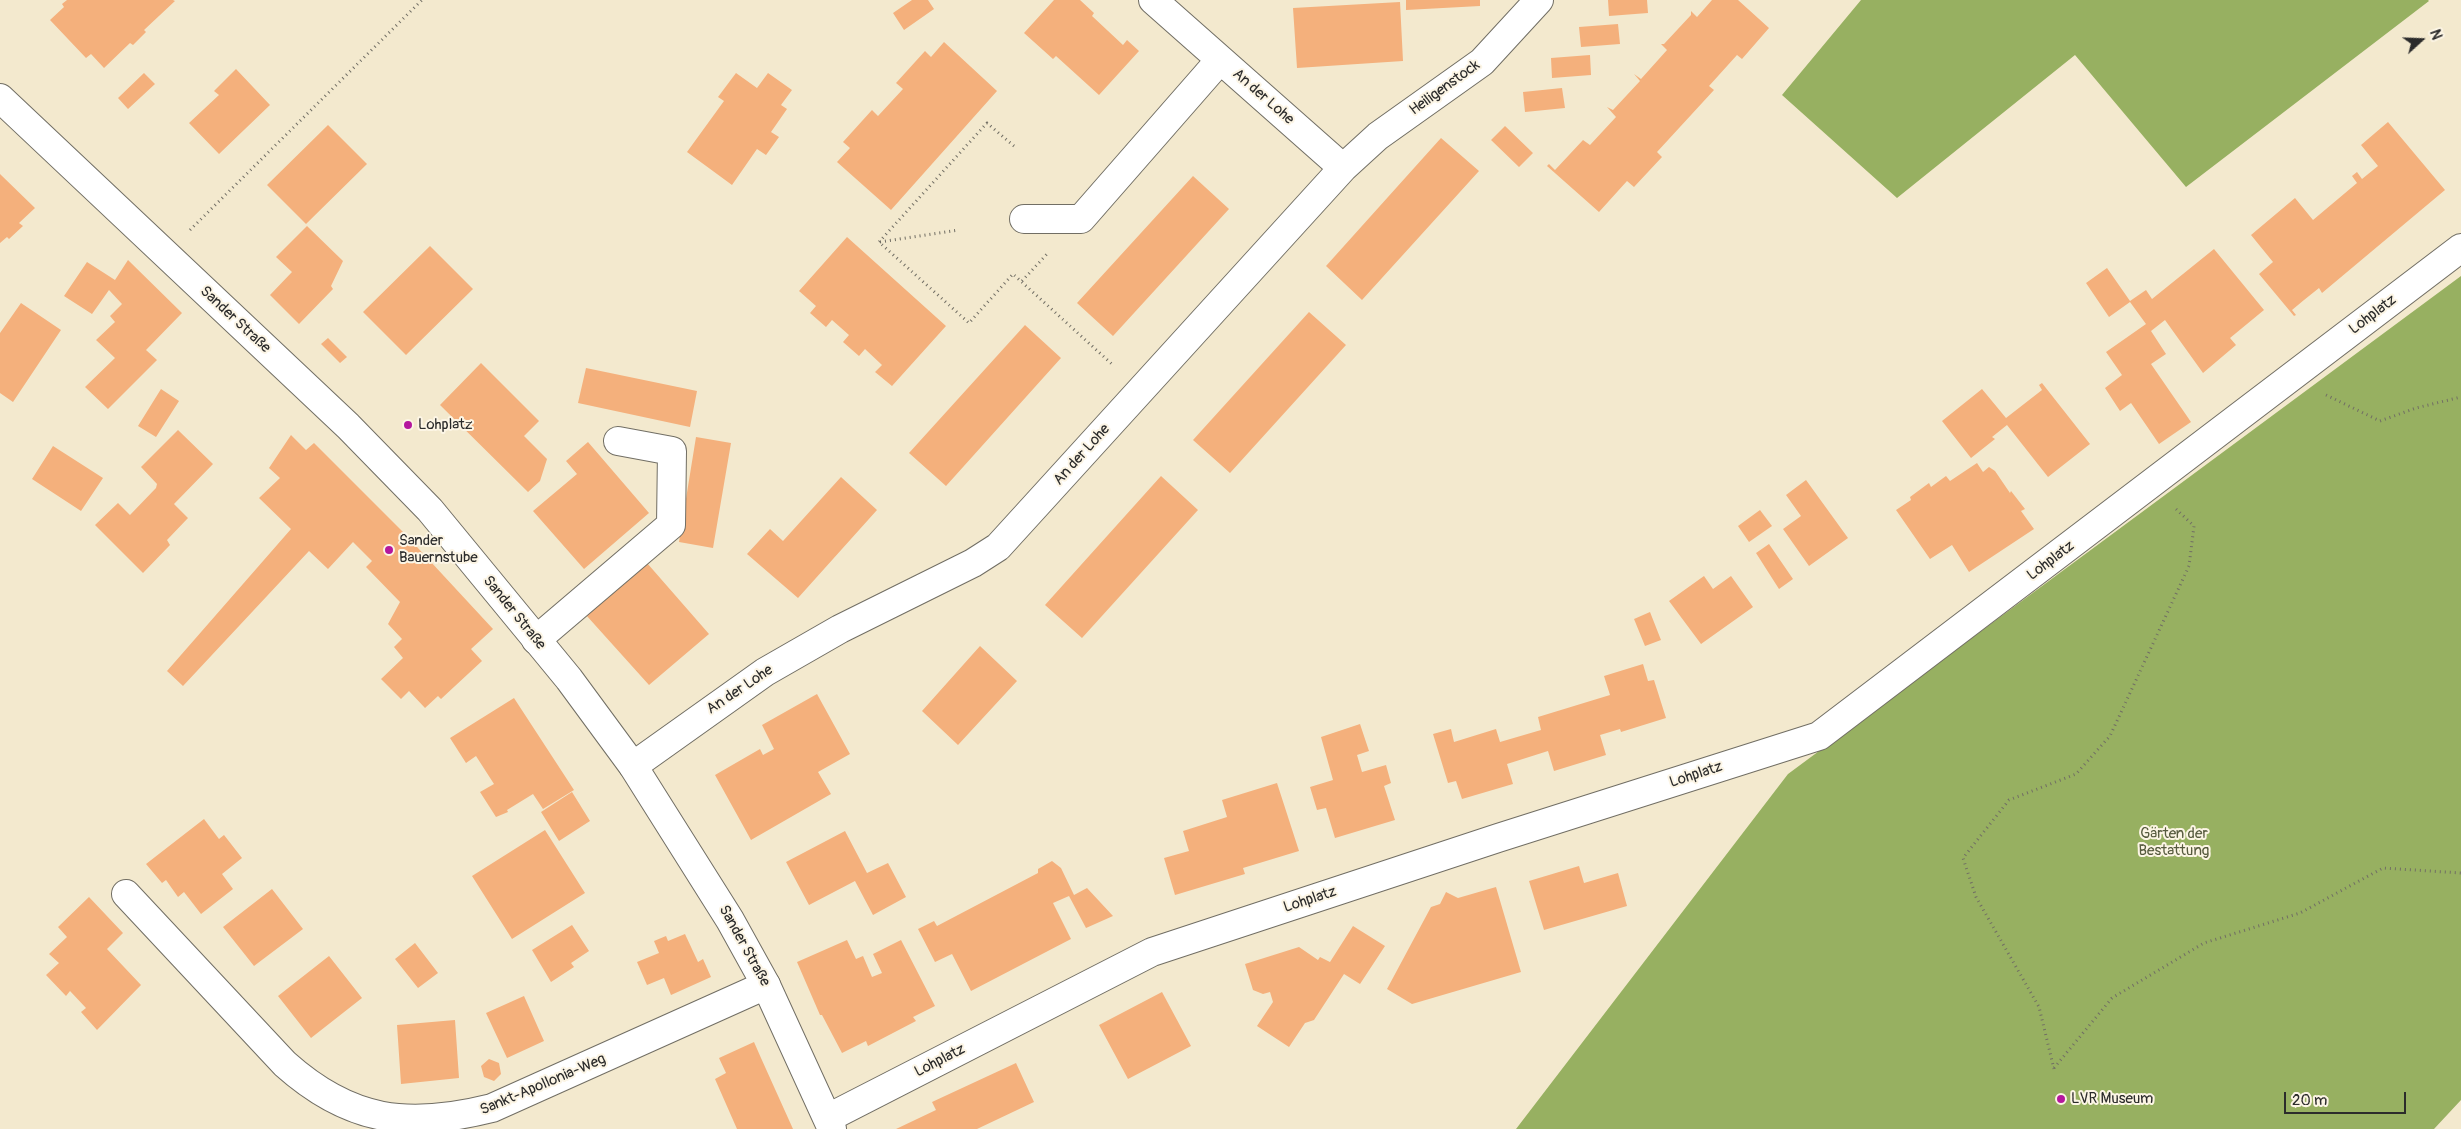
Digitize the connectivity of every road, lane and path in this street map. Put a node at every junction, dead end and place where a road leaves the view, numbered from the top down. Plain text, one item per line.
1 (422, 0) edge
2 (1153, 0) edge
3 (1539, 0) edge
4 (1220, 60) junction
5 (0, 98) edge
6 (1014, 146) dead end
7 (1343, 168) junction
8 (1024, 219) dead end
9 (959, 230) dead end
10 (879, 242) junction
11 (2461, 248) edge
12 (165, 254) junction
13 (2291, 377) junction
14 (1140, 390) junction
15 (2461, 397) edge
16 (618, 441) dead end
17 (2151, 484) junction
18 (536, 640) junction
19 (633, 766) junction
20 (2461, 873) edge
21 (126, 894) dead end
22 (766, 985) junction
23 (830, 1124) edge

1 - 12 path
2 - 4 street, An der Lohe
3 - 7 street, Heiligenstock
4 - 7 street, An der Lohe
4 - 8 street, An der Lohe
5 - 12 street, Sander Straße
6 - 10 path
7 - 14 street, An der Lohe
9 - 10 path
10 - 14 path
11 - 13 street, Lohplatz
12 - 18 street, Sander Straße
13 - 15 path
13 - 17 street, Lohplatz
14 - 19 street, An der Lohe
16 - 18 street
17 - 20 path
17 - 23 street, Lohplatz
18 - 19 street, Sander Straße
19 - 22 street, Sander Straße
21 - 22 street, Sankt-Apollonia-Weg
22 - 23 street, Sander Straße

